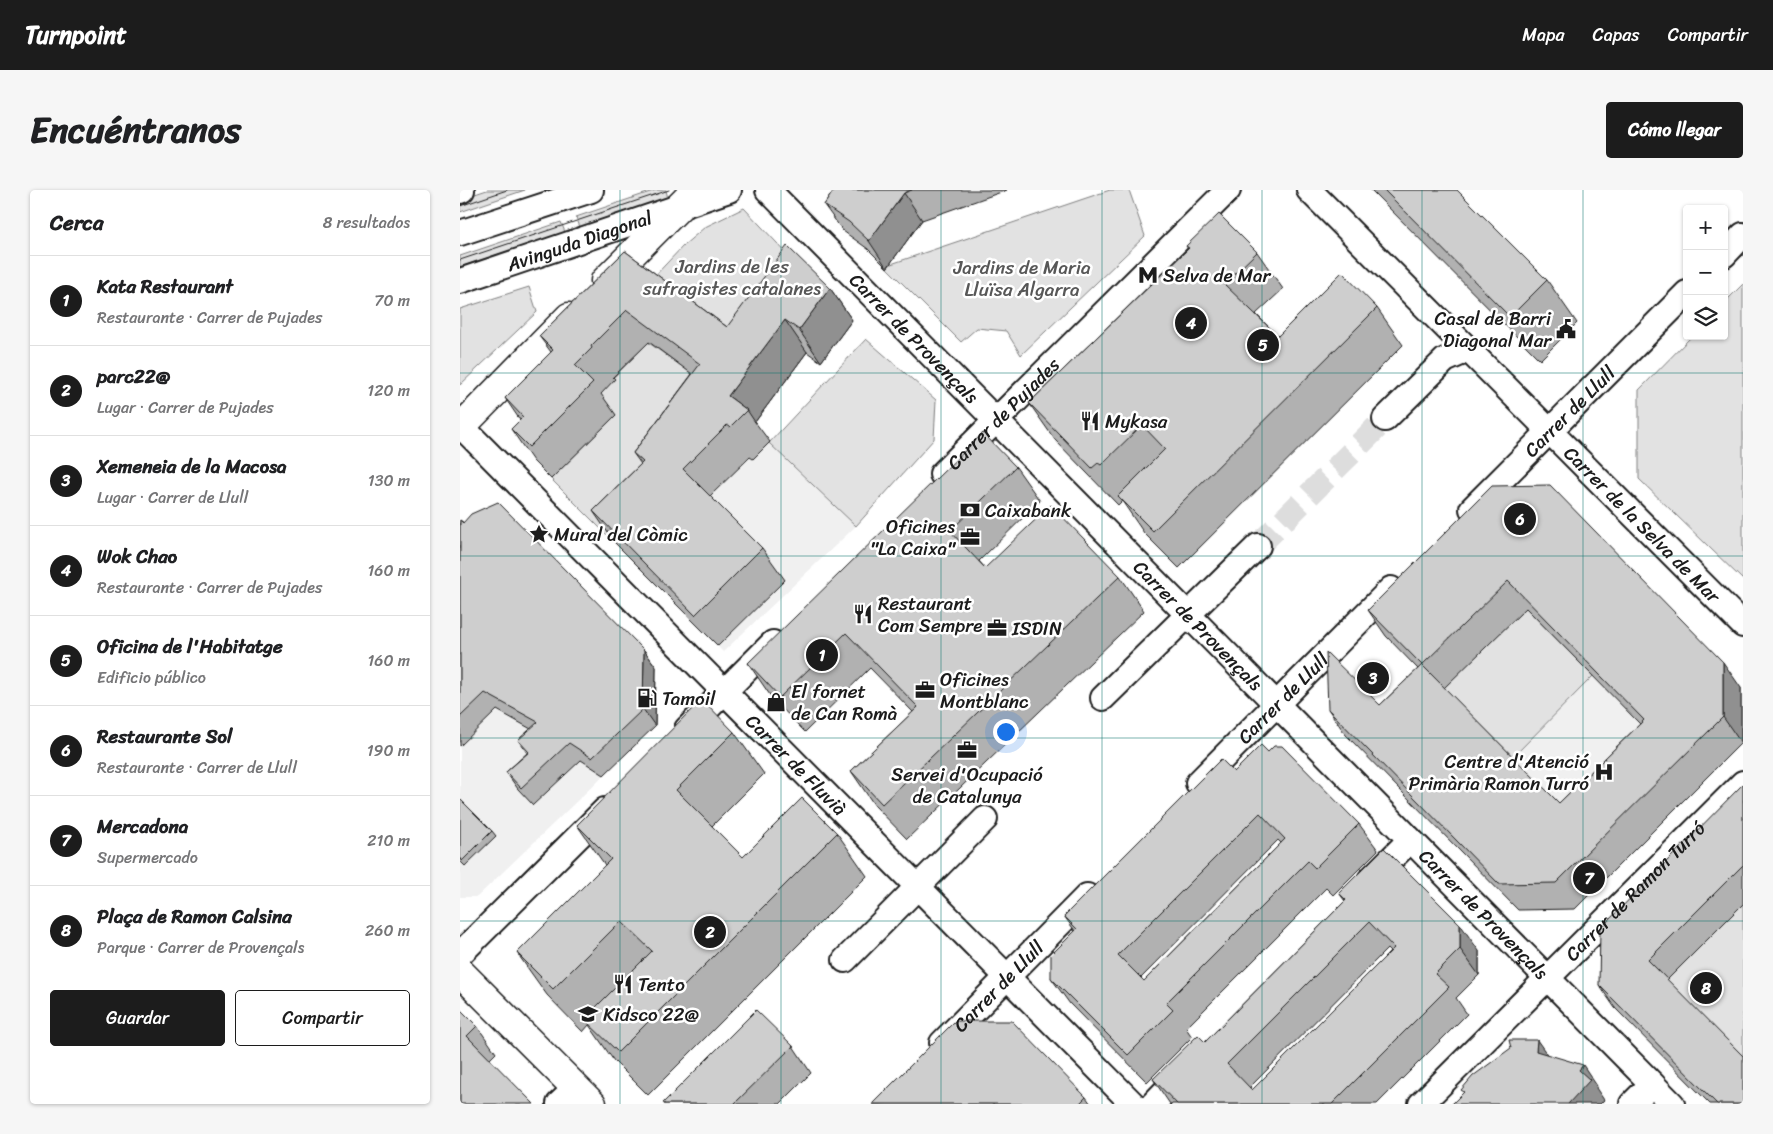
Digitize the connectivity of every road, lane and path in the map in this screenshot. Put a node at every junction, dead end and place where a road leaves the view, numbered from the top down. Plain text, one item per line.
1 (590, 190) edge
2 (729, 190) edge
3 (768, 190) edge
4 (1228, 190) edge
5 (1309, 190) edge
6 (687, 199) edge
7 (460, 233) edge
8 (460, 281) edge
9 (1685, 295) edge
10 (1468, 350) junction
11 (1385, 419) tunnel mouth
12 (996, 420) junction
13 (460, 427) edge
14 (1550, 432) junction
15 (928, 488) edge
16 (1457, 524) edge
17 (1258, 546) tunnel mouth
18 (1407, 573) edge
19 (1188, 615) junction
20 (791, 624) edge
21 (1743, 625) edge
22 (724, 692) junction
23 (1103, 698) dead end
24 (1276, 704) junction
25 (670, 745) edge
26 (1743, 783) edge
27 (622, 794) edge
28 (1184, 798) edge
29 (985, 819) dead end
30 (1410, 840) junction
31 (1102, 881) edge
32 (918, 887) junction
33 (1354, 897) edge
34 (460, 954) edge
35 (845, 960) dead end
36 (460, 972) edge
37 (1008, 978) junction
38 (1547, 978) junction
39 (1202, 1054) edge
40 (928, 1057) edge
41 (1652, 1084) junction
42 (576, 1099) edge
43 (1430, 1101) edge
44 (1132, 1104) edge
45 (1153, 1104) edge
46 (1632, 1104) edge
47 (1672, 1104) edge

1 - 7 street
2 - 6 street, Avinguda Diagonal
3 - 12 street, Carrer de Provençals
4 - 12 street, Carrer de Pujades
5 - 10 street, Carrer de la Selva de Mar
6 - 8 street, Avinguda Diagonal
6 - 13 main road
9 - 14 street, Carrer de Llull
10 - 11 street
10 - 14 street, Carrer de la Selva de Mar
12 - 15 street, Carrer de Pujades
12 - 19 street, Carrer de Provençals
13 - 22 street, Carrer de Fluvià
14 - 16 street, Carrer de Llull
14 - 21 street, Carrer de la Selva de Mar
17 - 19 street
18 - 24 street, Carrer de Llull
19 - 23 street
19 - 24 street, Carrer de Provençals
20 - 22 street
22 - 25 street
22 - 32 street, Carrer de Fluvià
24 - 28 street, Carrer de Llull
24 - 30 street, Carrer de Provençals
26 - 38 street, Carrer de Ramon Turró
27 - 34 street
29 - 32 street
30 - 33 street
30 - 38 street, Carrer de Provençals
31 - 37 street, Carrer de Llull
32 - 35 street
32 - 37 street, Carrer de Fluvià
36 - 42 main road
37 - 40 street, Carrer de Llull
37 - 44 street, Carrer de Fluvià
38 - 41 street, Carrer de Provençals
38 - 43 street, Carrer de Ramon Turró
39 - 45 street
41 - 46 street
41 - 47 street, Carrer de Provençals

